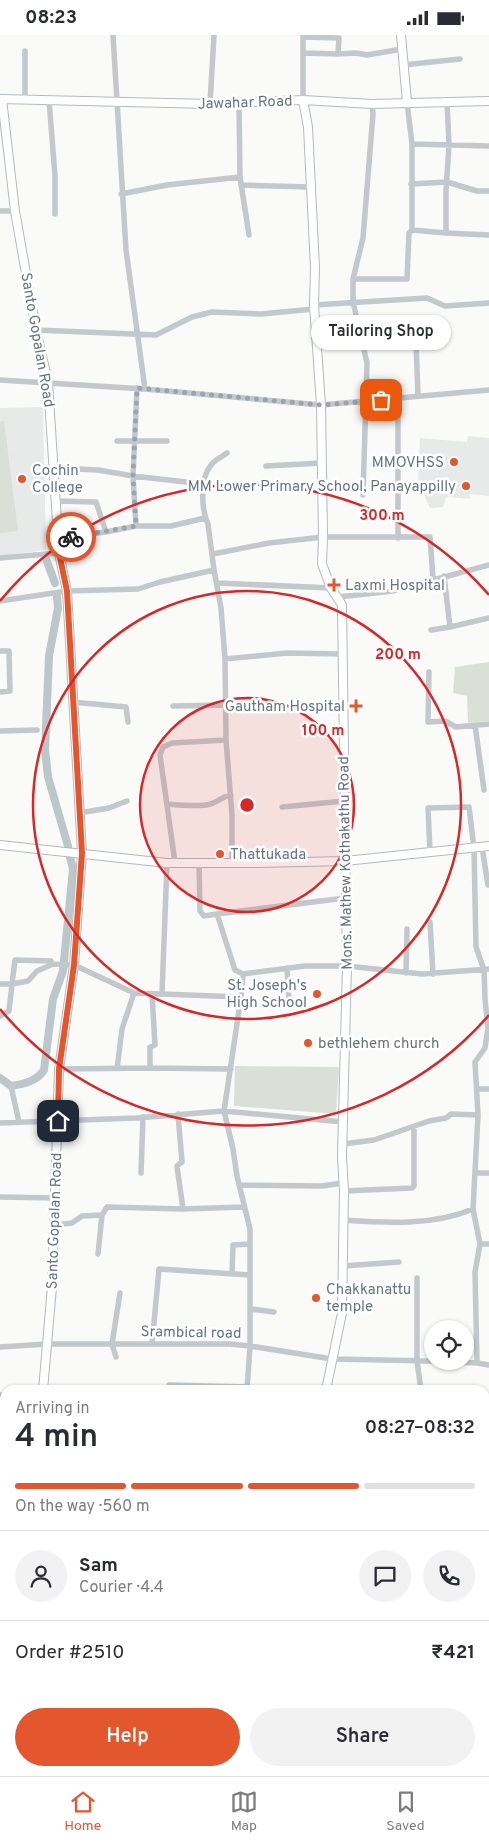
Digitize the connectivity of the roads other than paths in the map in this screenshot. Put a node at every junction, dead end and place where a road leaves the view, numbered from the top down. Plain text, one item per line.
1 (113, 35) edge
2 (214, 35) edge
3 (401, 35) edge
4 (303, 36) edge
5 (402, 49) junction
6 (25, 51) dead end
7 (303, 53) junction
8 (338, 54) junction
9 (460, 59) dead end
10 (403, 65) junction
11 (1, 99) edge
12 (25, 100) junction
13 (49, 100) junction
14 (303, 100) junction
15 (447, 101) junction
16 (489, 101) edge
17 (117, 102) junction
18 (407, 102) junction
19 (210, 104) junction
20 (239, 104) junction
21 (372, 104) junction
22 (412, 144) junction
23 (449, 145) junction
24 (489, 146) edge
25 (240, 177) junction
26 (447, 182) junction
27 (411, 184) junction
28 (240, 185) junction
29 (310, 187) junction
30 (489, 191) edge
31 (121, 194) junction
32 (0, 211) edge
33 (15, 211) junction
34 (55, 214) dead end
35 (412, 230) junction
36 (446, 233) junction
37 (249, 235) dead end
38 (489, 235) edge
39 (353, 279) junction
40 (353, 302) junction
41 (489, 303) edge
42 (314, 307) junction
43 (36, 330) junction
44 (137, 335) junction
45 (416, 342) dead end
46 (0, 380) edge
47 (48, 382) junction
48 (137, 388) junction
49 (145, 389) junction
50 (489, 390) edge
51 (418, 396) junction
52 (398, 398) junction
53 (365, 401) junction
54 (321, 405) junction
55 (117, 441) dead end
56 (135, 441) junction
57 (167, 441) dead end
58 (227, 453) dead end
59 (322, 463) junction
60 (266, 466) dead end
61 (55, 469) junction
62 (133, 476) junction
63 (204, 484) junction
64 (363, 495) dead end
65 (56, 501) junction
66 (205, 518) junction
67 (136, 526) junction
68 (106, 532) junction
69 (58, 537) junction
70 (323, 537) junction
71 (398, 538) junction
72 (59, 553) junction
73 (213, 554) junction
74 (0, 558) edge
75 (489, 565) edge
76 (214, 570) junction
77 (444, 576) junction
78 (433, 579) junction
79 (216, 583) junction
80 (331, 588) junction
81 (67, 591) junction
82 (338, 597) junction
83 (0, 601) edge
84 (489, 618) edge
85 (450, 627) junction
86 (431, 630) dead end
87 (0, 651) edge
88 (342, 654) junction
89 (224, 659) junction
90 (429, 672) dead end
91 (0, 691) edge
92 (72, 703) junction
93 (226, 705) junction
94 (173, 706) dead end
95 (128, 722) dead end
96 (489, 724) edge
97 (475, 725) junction
98 (37, 730) dead end
99 (0, 731) edge
100 (226, 740) junction
101 (484, 790) dead end
102 (231, 795) junction
103 (127, 801) dead end
104 (344, 801) junction
105 (168, 804) junction
106 (282, 807) dead end
107 (79, 813) junction
108 (0, 845) edge
109 (482, 847) edge
110 (430, 852) junction
111 (82, 853) junction
112 (345, 861) junction
113 (200, 862) junction
114 (166, 863) junction
115 (175, 863) junction
116 (232, 863) junction
117 (489, 885) edge
118 (346, 898) junction
119 (217, 914) junction
120 (430, 922) dead end
121 (407, 929) dead end
122 (51, 961) dead end
123 (71, 965) junction
124 (347, 966) junction
125 (287, 969) junction
126 (487, 970) edge
127 (406, 973) junction
128 (243, 974) junction
129 (433, 974) junction
130 (0, 984) edge
131 (12, 984) junction
132 (134, 993) junction
133 (152, 994) junction
134 (162, 994) junction
135 (242, 997) junction
136 (290, 1001) dead end
137 (0, 1016) edge
138 (150, 1068) junction
139 (59, 1069) junction
140 (117, 1069) junction
141 (231, 1069) junction
142 (11, 1085) dead end
143 (477, 1089) junction
144 (489, 1089) edge
145 (224, 1111) junction
146 (178, 1113) junction
147 (478, 1115) junction
148 (143, 1117) junction
149 (58, 1121) junction
150 (19, 1122) junction
151 (343, 1122) junction
152 (0, 1123) edge
153 (414, 1127) junction
154 (343, 1144) junction
155 (141, 1173) dead end
156 (476, 1173) junction
157 (489, 1173) edge
158 (239, 1185) junction
159 (343, 1187) junction
160 (0, 1197) edge
161 (56, 1198) junction
162 (244, 1207) junction
163 (183, 1209) junction
164 (473, 1209) junction
165 (102, 1215) junction
166 (343, 1220) junction
167 (55, 1225) junction
168 (250, 1244) junction
169 (480, 1244) junction
170 (489, 1245) edge
171 (98, 1254) dead end
172 (399, 1262) dead end
173 (343, 1265) junction
174 (232, 1274) junction
175 (250, 1275) junction
176 (417, 1278) dead end
177 (120, 1293) dead end
178 (251, 1309) junction
179 (274, 1312) dead end
180 (47, 1344) junction
181 (112, 1345) junction
182 (152, 1345) junction
183 (250, 1346) junction
184 (0, 1347) edge
185 (116, 1357) dead end
186 (332, 1359) junction
187 (417, 1361) junction
188 (424, 1361) edge
189 (474, 1363) edge
190 (477, 1363) junction
191 (489, 1365) edge
192 (44, 1385) edge
193 (247, 1385) edge
194 (327, 1385) edge
195 (420, 1385) edge

1 - 17 street
2 - 19 street
3 - 5 main road
4 - 7 street
4 - 8 street
5 - 8 street
5 - 10 main road
6 - 12 street
7 - 8 street
7 - 14 street
9 - 10 street
10 - 18 main road
11 - 12 main road, Jawahar Road
11 - 33 main road, Santo Gopalan Road
12 - 13 main road, Jawahar Road
13 - 17 main road, Jawahar Road
13 - 34 street
14 - 20 main road, Jawahar Road
14 - 21 main road, Jawahar Road
14 - 29 main road, Mons. Mathew Kothakathu Road
15 - 16 main road, Jawahar Road
15 - 18 main road, Jawahar Road
15 - 23 street
17 - 19 main road, Jawahar Road
17 - 31 street
18 - 21 main road, Jawahar Road
18 - 22 street
19 - 20 main road, Jawahar Road
20 - 25 street
21 - 39 street
22 - 23 street
22 - 27 street
23 - 24 street
23 - 26 street
25 - 28 street
25 - 31 street
26 - 27 street
26 - 30 street
26 - 36 street
27 - 35 street
28 - 29 street
28 - 37 street
29 - 42 main road, Mons. Mathew Kothakathu Road
31 - 44 street
32 - 33 street
33 - 43 main road, Santo Gopalan Road
35 - 36 street
35 - 39 street
36 - 38 street
39 - 40 street
40 - 41 street
40 - 42 street
40 - 53 street
42 - 44 street
42 - 54 main road, Mons. Mathew Kothakathu Road
43 - 44 street
43 - 47 main road, Santo Gopalan Road
44 - 49 street
45 - 51 street
46 - 47 street
47 - 48 street
47 - 61 main road, Santo Gopalan Road
48 - 49 street
48 - 56 street
49 - 54 street
50 - 51 street
51 - 52 street
52 - 53 street
52 - 71 street
53 - 54 street
53 - 64 street
54 - 59 main road, Mons. Mathew Kothakathu Road
55 - 56 street
56 - 57 street
56 - 62 street
58 - 63 street
59 - 60 street
59 - 70 main road, Mons. Mathew Kothakathu Road
61 - 62 street
61 - 65 main road, Santo Gopalan Road
62 - 63 street
62 - 67 street
63 - 66 street
65 - 68 street
65 - 69 main road, Santo Gopalan Road
66 - 67 street
66 - 73 street
67 - 68 street
68 - 69 street
69 - 72 main road, Santo Gopalan Road
70 - 71 street
70 - 73 street
70 - 80 main road, Mons. Mathew Kothakathu Road
71 - 78 street
72 - 74 street
72 - 81 main road, Santo Gopalan Road
73 - 76 street
75 - 77 street
76 - 79 street
76 - 81 street
77 - 78 street
77 - 85 street
78 - 82 street
79 - 80 street
79 - 89 street
80 - 82 main road, Mons. Mathew Kothakathu Road
81 - 83 street
81 - 92 main road, Santo Gopalan Road
82 - 88 main road, Mons. Mathew Kothakathu Road
84 - 85 street
85 - 86 street
87 - 91 street
88 - 89 street
88 - 104 main road, Mons. Mathew Kothakathu Road
89 - 93 street
90 - 97 street
92 - 95 street
92 - 107 main road, Santo Gopalan Road
93 - 94 street
93 - 100 street
96 - 97 street
97 - 101 street
98 - 99 street
100 - 102 street
100 - 105 street
102 - 105 street
102 - 116 street
103 - 107 street
104 - 106 street
104 - 112 main road, Mons. Mathew Kothakathu Road
105 - 115 street
107 - 111 main road, Santo Gopalan Road
108 - 111 main road
109 - 110 main road
109 - 110 street
109 - 117 street
109 - 126 street
110 - 112 main road
111 - 114 main road
111 - 123 main road, Santo Gopalan Road
112 - 116 main road
112 - 118 main road, Mons. Mathew Kothakathu Road
113 - 115 main road
113 - 116 main road
113 - 119 street
114 - 115 main road
114 - 134 street
118 - 119 street
118 - 124 main road, Mons. Mathew Kothakathu Road
119 - 128 street
120 - 129 street
121 - 127 street
122 - 131 street
123 - 131 street
123 - 132 street
123 - 139 main road, Santo Gopalan Road
124 - 125 street
124 - 127 street
124 - 151 main road, Mons. Mathew Kothakathu Road
125 - 128 street
125 - 136 street
126 - 129 street
126 - 143 street
127 - 129 street
128 - 135 street
130 - 131 street
131 - 137 street
132 - 133 street
132 - 140 street
133 - 134 street
133 - 138 street
134 - 135 street
135 - 141 street
138 - 140 street
138 - 141 street
139 - 140 street
139 - 149 main road, Santo Gopalan Road
141 - 145 street
142 - 150 street
143 - 144 street
143 - 147 street
145 - 146 street
145 - 151 street
145 - 158 street
146 - 148 street
146 - 163 street
147 - 153 street
147 - 156 street
148 - 149 street
148 - 155 street
149 - 150 street
149 - 161 main road, Santo Gopalan Road
150 - 152 street
151 - 154 main road, Mons. Mathew Kothakathu Road
153 - 154 street
153 - 159 street
154 - 159 main road, Mons. Mathew Kothakathu Road
156 - 157 street
156 - 164 street
158 - 159 street
158 - 162 street
159 - 166 main road, Mons. Mathew Kothakathu Road
160 - 161 street
161 - 167 main road, Santo Gopalan Road
162 - 163 street
162 - 168 street
163 - 165 street
164 - 166 street
164 - 169 street
165 - 167 street
165 - 171 street
166 - 173 main road, Mons. Mathew Kothakathu Road
167 - 180 main road, Santo Gopalan Road
168 - 174 street
168 - 175 street
169 - 170 street
169 - 190 street
172 - 173 street
173 - 186 main road, Mons. Mathew Kothakathu Road
174 - 175 street
174 - 182 street
175 - 178 street
176 - 187 street
177 - 181 street
178 - 179 street
178 - 183 street
180 - 181 street, Srambical road
180 - 184 street, Srambical road
180 - 192 main road, Santo Gopalan Road
181 - 182 street, Srambical road
181 - 185 street
182 - 183 street, Srambical road
183 - 186 street, Srambical road
183 - 193 street
186 - 187 street, Srambical road
186 - 194 main road, Mons. Mathew Kothakathu Road
187 - 188 street, Srambical road
187 - 195 street
189 - 190 street, Srambical road
190 - 191 street, Srambical road

